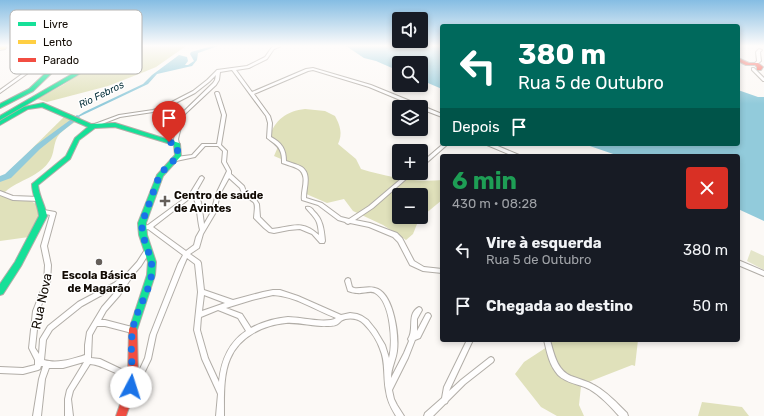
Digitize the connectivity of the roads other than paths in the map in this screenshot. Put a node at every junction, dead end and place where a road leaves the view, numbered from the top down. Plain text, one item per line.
1 (252, 65) edge
2 (756, 67) edge
3 (234, 70) junction
4 (218, 71) junction
5 (25, 74) edge
6 (47, 74) edge
7 (69, 74) edge
8 (75, 74) edge
9 (764, 80) edge
10 (0, 92) edge
11 (217, 93) dead end
12 (251, 94) junction
13 (24, 101) junction
14 (0, 106) edge
15 (0, 113) edge
16 (440, 115) edge
17 (0, 118) edge
18 (0, 122) edge
19 (93, 126) junction
20 (177, 144) junction
21 (219, 145) junction
22 (444, 146) edge
23 (494, 146) edge
24 (512, 154) edge
25 (176, 159) junction
26 (428, 159) edge
27 (228, 174) junction
28 (202, 178) dead end
29 (403, 180) edge
30 (0, 193) edge
31 (194, 193) junction
32 (38, 199) junction
33 (308, 208) dead end
34 (44, 212) junction
35 (348, 222) junction
36 (145, 227) junction
37 (202, 229) junction
38 (148, 250) junction
39 (187, 253) junction
40 (740, 263) edge
41 (440, 271) edge
42 (132, 272) junction
43 (764, 274) edge
44 (348, 281) dead end
45 (0, 291) edge
46 (201, 292) junction
47 (234, 303) junction
48 (219, 308) junction
49 (419, 310) dead end
50 (198, 315) junction
51 (428, 316) dead end
52 (341, 318) junction
53 (352, 319) dead end
54 (95, 323) junction
55 (132, 330) junction
56 (250, 331) junction
57 (411, 339) junction
58 (469, 342) edge
59 (548, 342) edge
60 (88, 359) junction
61 (491, 360) dead end
62 (42, 363) junction
63 (0, 370) edge
64 (388, 372) junction
65 (133, 374) junction
66 (388, 391) junction
67 (221, 394) junction
68 (129, 398) junction
69 (445, 401) junction
70 (37, 416) edge
71 (69, 416) edge
72 (121, 416) edge
73 (220, 416) edge
74 (400, 416) edge
75 (428, 416) edge
76 (624, 416) edge

1 - 3 street
2 - 9 street
3 - 4 street
3 - 12 street
4 - 19 street
4 - 20 street
5 - 10 street
6 - 14 main road
7 - 13 main road
8 - 13 main road
11 - 21 street
12 - 16 street
12 - 35 street
13 - 15 main road
13 - 17 main road
18 - 19 main road
19 - 20 main road
19 - 32 main road
20 - 25 main road
21 - 25 street
21 - 27 street
22 - 26 street
23 - 24 street
25 - 36 main road
27 - 33 street
27 - 37 street
28 - 31 street
29 - 35 street
30 - 32 street
31 - 36 street
31 - 37 street
32 - 34 main road
34 - 45 main road
34 - 62 street, Rua Nova
35 - 41 street
36 - 38 main road
36 - 39 street
37 - 39 street
38 - 42 street
38 - 55 main road
39 - 46 street
39 - 68 street
40 - 43 street
42 - 54 street
42 - 62 street
44 - 64 street
46 - 47 street
46 - 50 street
47 - 48 street
47 - 52 street
48 - 50 street
48 - 56 street
49 - 57 street
50 - 67 street
51 - 57 street
52 - 53 street
52 - 56 street
52 - 64 street
54 - 55 street
54 - 60 street
55 - 65 main road
56 - 67 street
57 - 66 street
58 - 69 street
59 - 76 street
60 - 62 street
60 - 65 street
60 - 71 street
61 - 69 street
62 - 63 street
62 - 70 street
64 - 66 street
65 - 68 main road
66 - 74 street
67 - 73 street
68 - 72 main road
69 - 75 street

